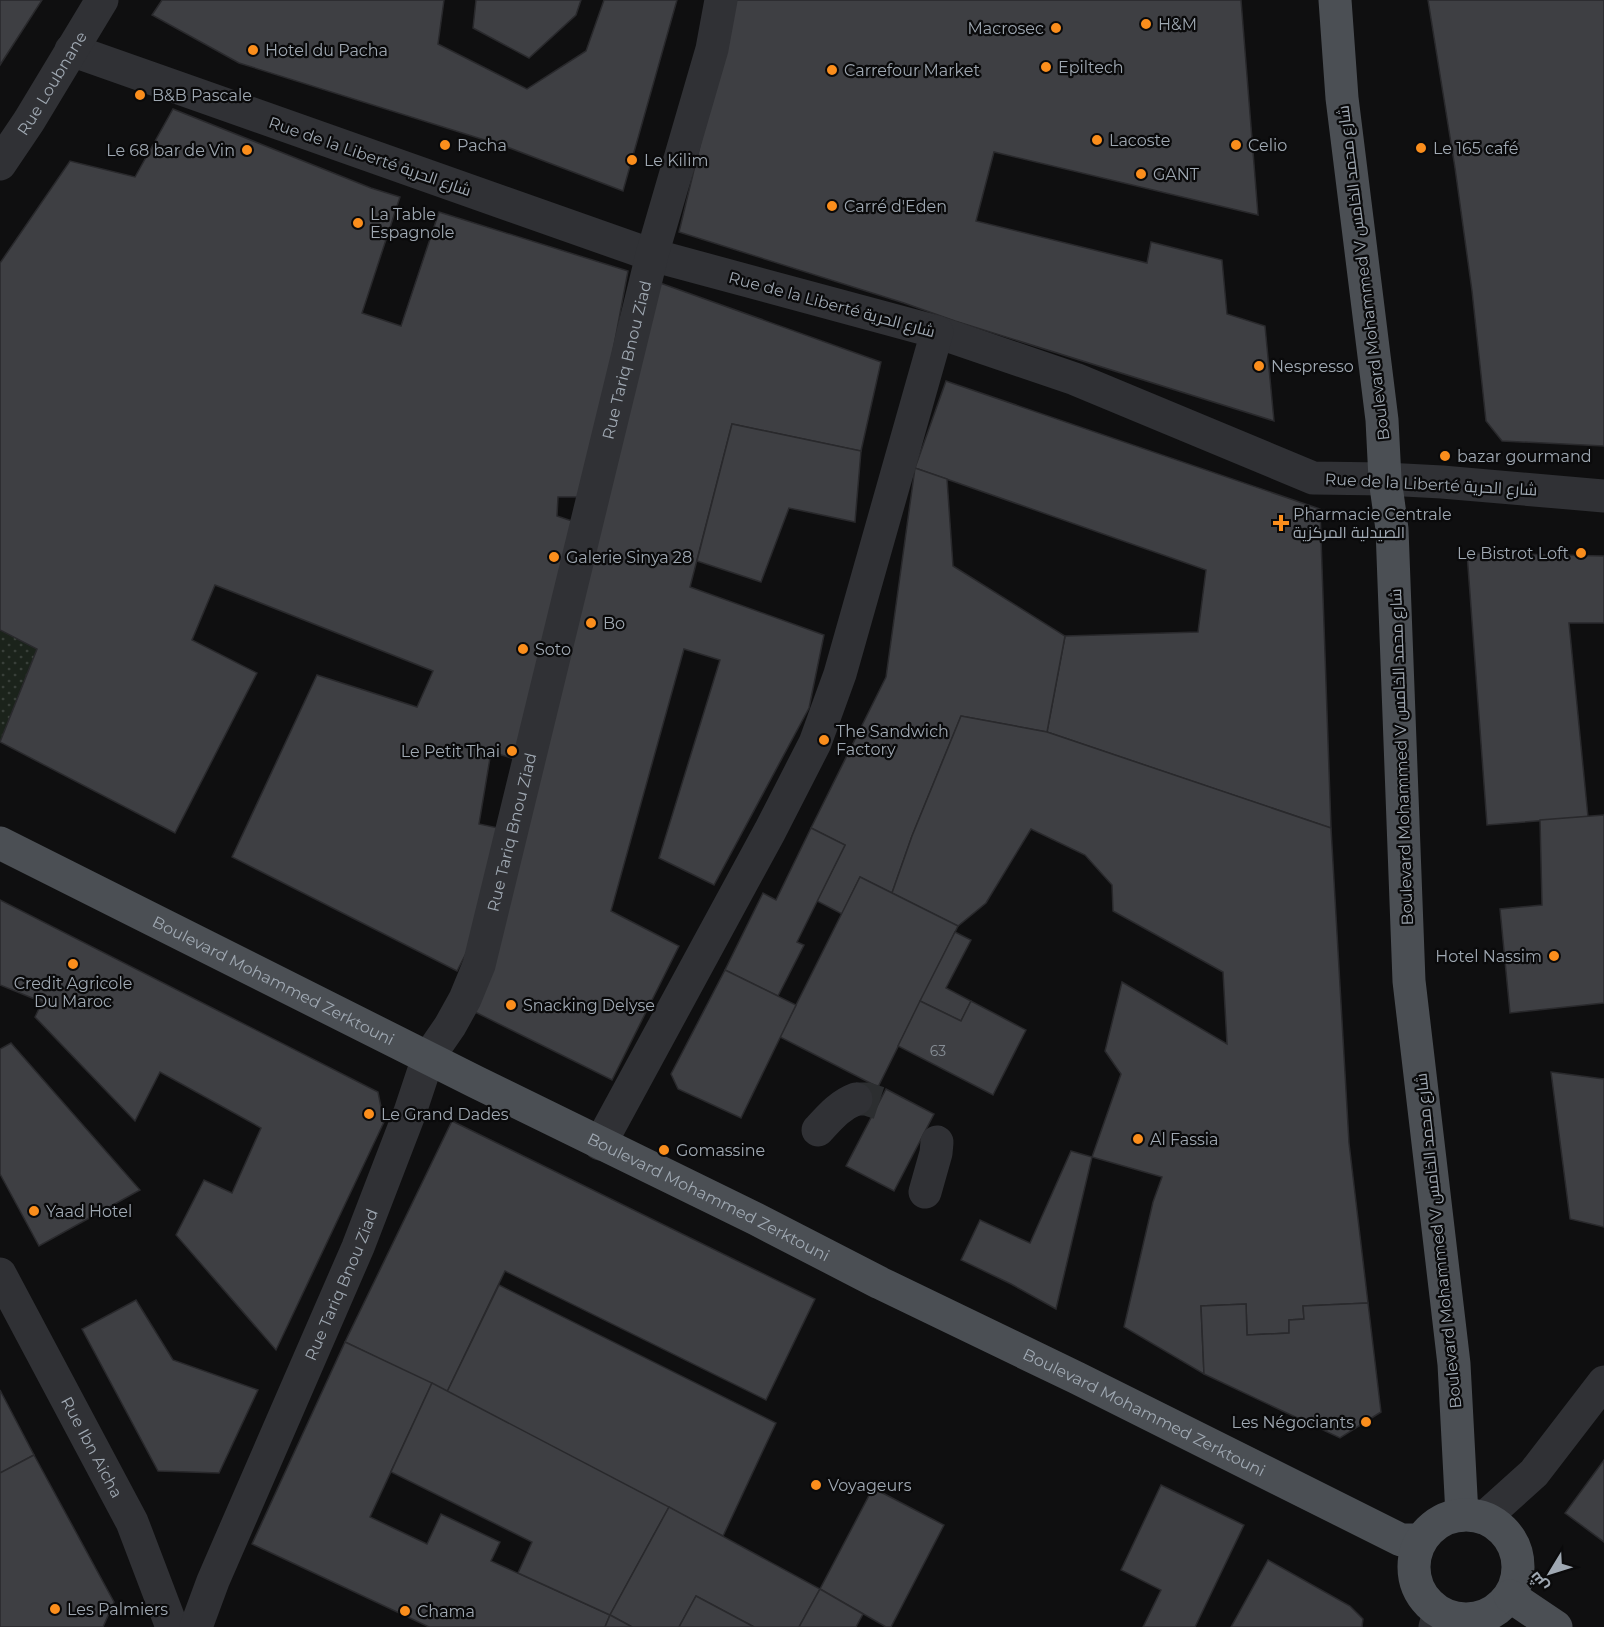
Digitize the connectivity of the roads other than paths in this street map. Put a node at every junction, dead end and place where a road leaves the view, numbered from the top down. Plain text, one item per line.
1 (102, 0) edge
2 (721, 0) edge
3 (1335, 0) edge
4 (71, 50) junction
5 (0, 164) edge
6 (652, 255) junction
7 (937, 332) junction
8 (1385, 479) junction
9 (1604, 496) edge
10 (0, 843) edge
11 (428, 1058) junction
12 (856, 1099) tunnel mouth
13 (818, 1130) dead end
14 (937, 1142) dead end
15 (600, 1144) junction
16 (925, 1192) dead end
17 (0, 1274) edge
18 (1604, 1382) edge
19 (1473, 1516) junction
20 (1420, 1540) junction
21 (1510, 1596) junction
22 (1437, 1620) edge
23 (1479, 1623) edge
24 (172, 1627) edge
25 (196, 1627) edge
26 (1556, 1627) edge

1 - 4 street, Rue Loubnane
2 - 6 street, Rue Tariq Bnou Ziad
3 - 8 main road, Boulevard Mohammed V شارع محمد الخامس
4 - 5 street, Rue Loubnane
4 - 6 street, Rue de la Liberté شارع الحرية
6 - 7 street, Rue de la Liberté شارع الحرية
6 - 11 street, Rue Tariq Bnou Ziad
7 - 8 street, Rue de la Liberté شارع الحرية
7 - 15 street
8 - 9 street, Rue de la Liberté شارع الحرية
8 - 19 main road, Boulevard Mohammed V شارع محمد الخامس
10 - 11 main road, Boulevard Mohammed Zerktouni
11 - 15 main road, Boulevard Mohammed Zerktouni
11 - 25 street, Rue Tariq Bnou Ziad
12 - 13 street
14 - 16 street
15 - 20 main road, Boulevard Mohammed Zerktouni
17 - 24 street, Rue Ibn Aicha
18 - 19 street
19 - 20 main road
19 - 21 main road
20 - 22 main road
21 - 23 main road
21 - 26 main road
22 - 23 main road

